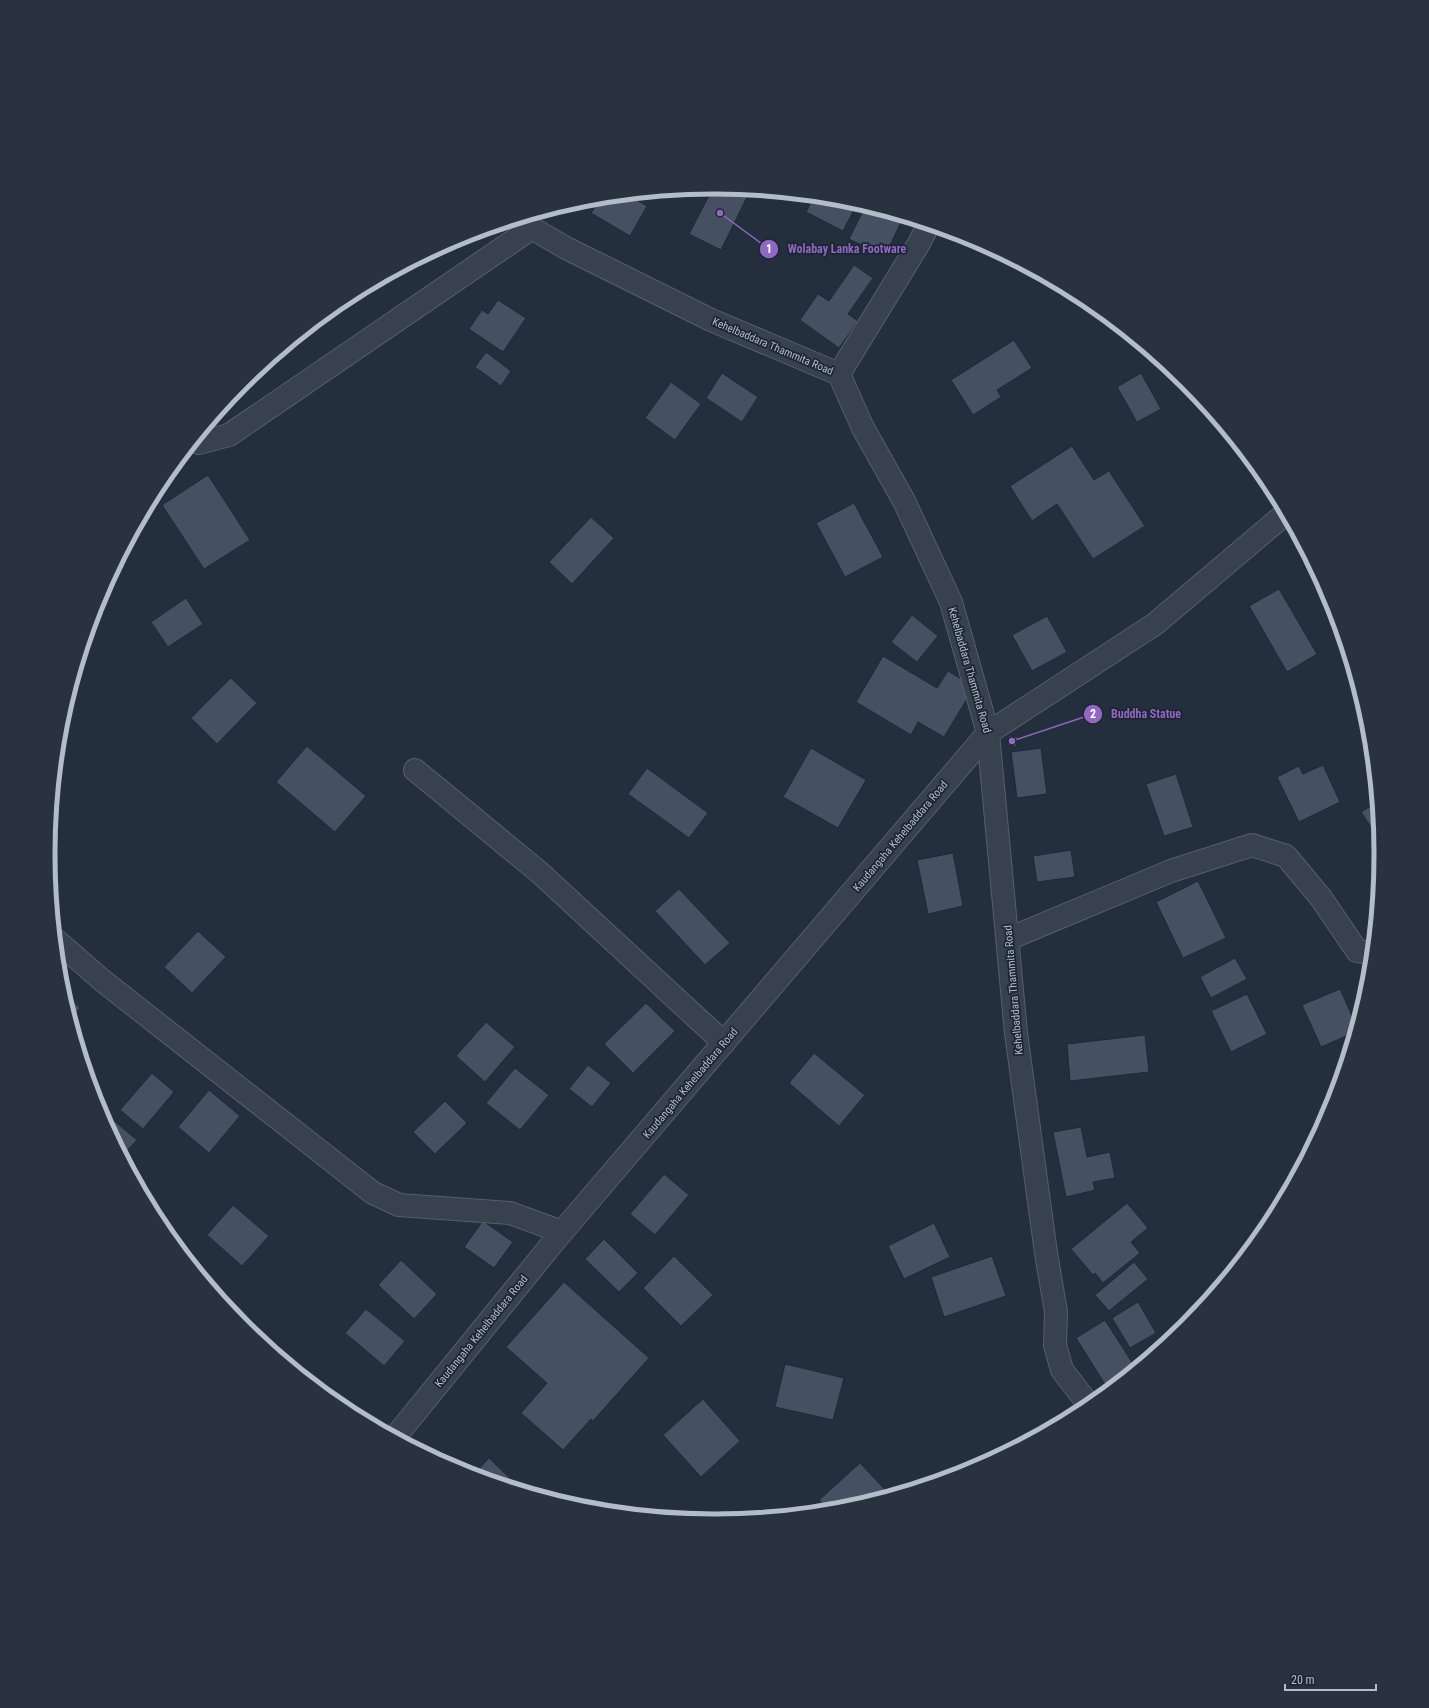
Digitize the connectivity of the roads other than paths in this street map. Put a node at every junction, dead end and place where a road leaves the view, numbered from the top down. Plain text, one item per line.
1 (525, 224) edge
2 (926, 229) edge
3 (839, 374) junction
4 (199, 444) edge
5 (1282, 517) edge
6 (988, 733) junction
7 (415, 770) dead end
8 (1008, 939) junction
9 (62, 945) edge
10 (1366, 952) edge
11 (724, 1043) junction
12 (562, 1232) junction
13 (1085, 1399) edge
14 (399, 1432) edge

1 - 3 street, Kehelbaddara Thammita Road
1 - 4 street
2 - 3 street
3 - 6 street, Kehelbaddara Thammita Road
5 - 6 street, Kaudangaha Kehelbaddara Road
6 - 8 street, Kehelbaddara Thammita Road
6 - 11 street, Kaudangaha Kehelbaddara Road
7 - 11 street
8 - 10 street
8 - 13 street, Kehelbaddara Thammita Road
9 - 12 street
11 - 12 street, Kaudangaha Kehelbaddara Road
12 - 14 street, Kaudangaha Kehelbaddara Road

